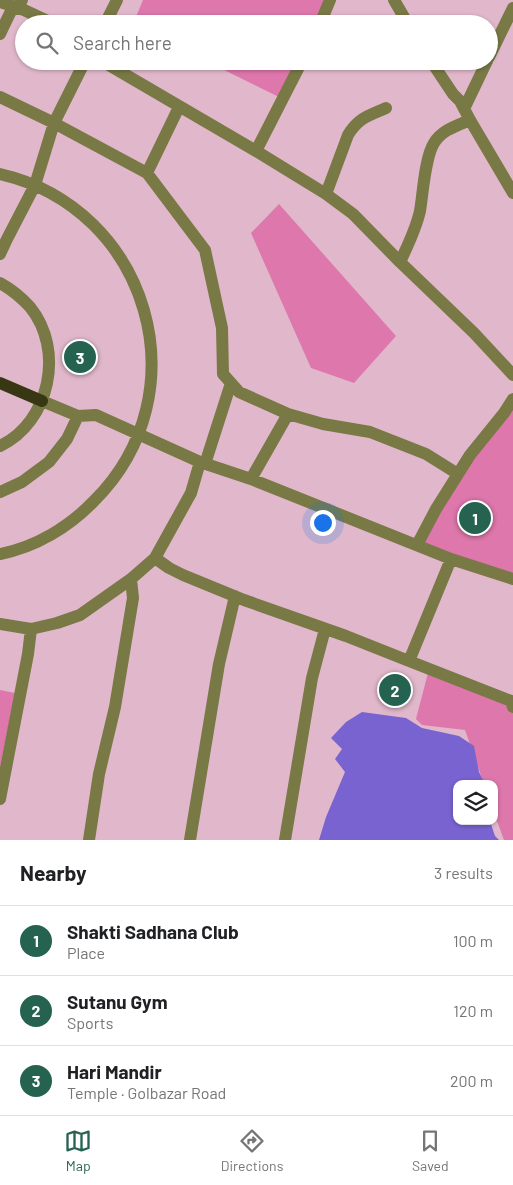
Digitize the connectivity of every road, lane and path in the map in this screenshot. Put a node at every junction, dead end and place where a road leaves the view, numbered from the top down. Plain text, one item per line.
1 (116, 0) edge
2 (330, 0) edge
3 (394, 0) edge
4 (0, 2) edge
5 (20, 4) edge
6 (513, 8) edge
7 (39, 15) edge
8 (108, 15) edge
9 (324, 15) edge
10 (403, 15) edge
11 (0, 34) edge
12 (498, 39) edge
13 (81, 70) edge
14 (117, 70) edge
15 (297, 70) edge
16 (437, 70) edge
17 (484, 70) edge
18 (0, 96) edge
19 (179, 106) junction
20 (386, 108) dead end
21 (467, 114) junction
22 (54, 123) junction
23 (256, 151) junction
24 (147, 173) junction
25 (0, 174) edge
26 (36, 185) junction
27 (513, 193) edge
28 (326, 194) junction
29 (3, 238) edge
30 (0, 254) edge
31 (400, 262) junction
32 (0, 283) edge
33 (513, 374) edge
34 (0, 383) edge
35 (231, 383) junction
36 (513, 399) edge
37 (42, 401) junction
38 (288, 414) junction
39 (78, 416) junction
40 (139, 434) junction
41 (0, 446) edge
42 (203, 463) junction
43 (458, 474) junction
44 (251, 479) junction
45 (0, 492) edge
46 (417, 545) junction
47 (0, 554) edge
48 (155, 558) junction
49 (451, 559) junction
50 (132, 579) junction
51 (513, 579) edge
52 (235, 596) junction
53 (0, 624) edge
54 (31, 629) junction
55 (325, 629) junction
56 (409, 661) junction
57 (512, 703) edge
58 (2, 778) edge
59 (0, 799) edge
60 (88, 840) edge
61 (190, 840) edge
62 (285, 840) edge

1 - 8 street
2 - 9 street
3 - 10 street
4 - 5 street
5 - 7 street
5 - 11 street
6 - 12 street
13 - 22 street
14 - 19 street
15 - 23 street
16 - 21 street
17 - 21 street
18 - 22 street
19 - 23 street
19 - 24 street
20 - 28 street
21 - 27 street
21 - 31 street
22 - 24 street
22 - 26 street
23 - 28 street
24 - 35 street
25 - 26 street
26 - 29 street
26 - 40 street
28 - 31 street
29 - 30 street
31 - 33 street
32 - 37 street
34 - 37 main road
35 - 38 street
35 - 42 street
36 - 43 street
37 - 39 street
37 - 41 street
38 - 43 street
38 - 44 street
39 - 40 street
39 - 45 street
40 - 42 street
40 - 47 street
42 - 44 street
42 - 48 street
43 - 46 street
44 - 46 street
46 - 49 street
48 - 50 street
48 - 52 street
49 - 51 street
49 - 56 street
50 - 54 street
50 - 60 street
52 - 55 street
52 - 61 street
53 - 54 street
54 - 58 street
55 - 56 street
55 - 62 street
56 - 57 street
58 - 59 street

